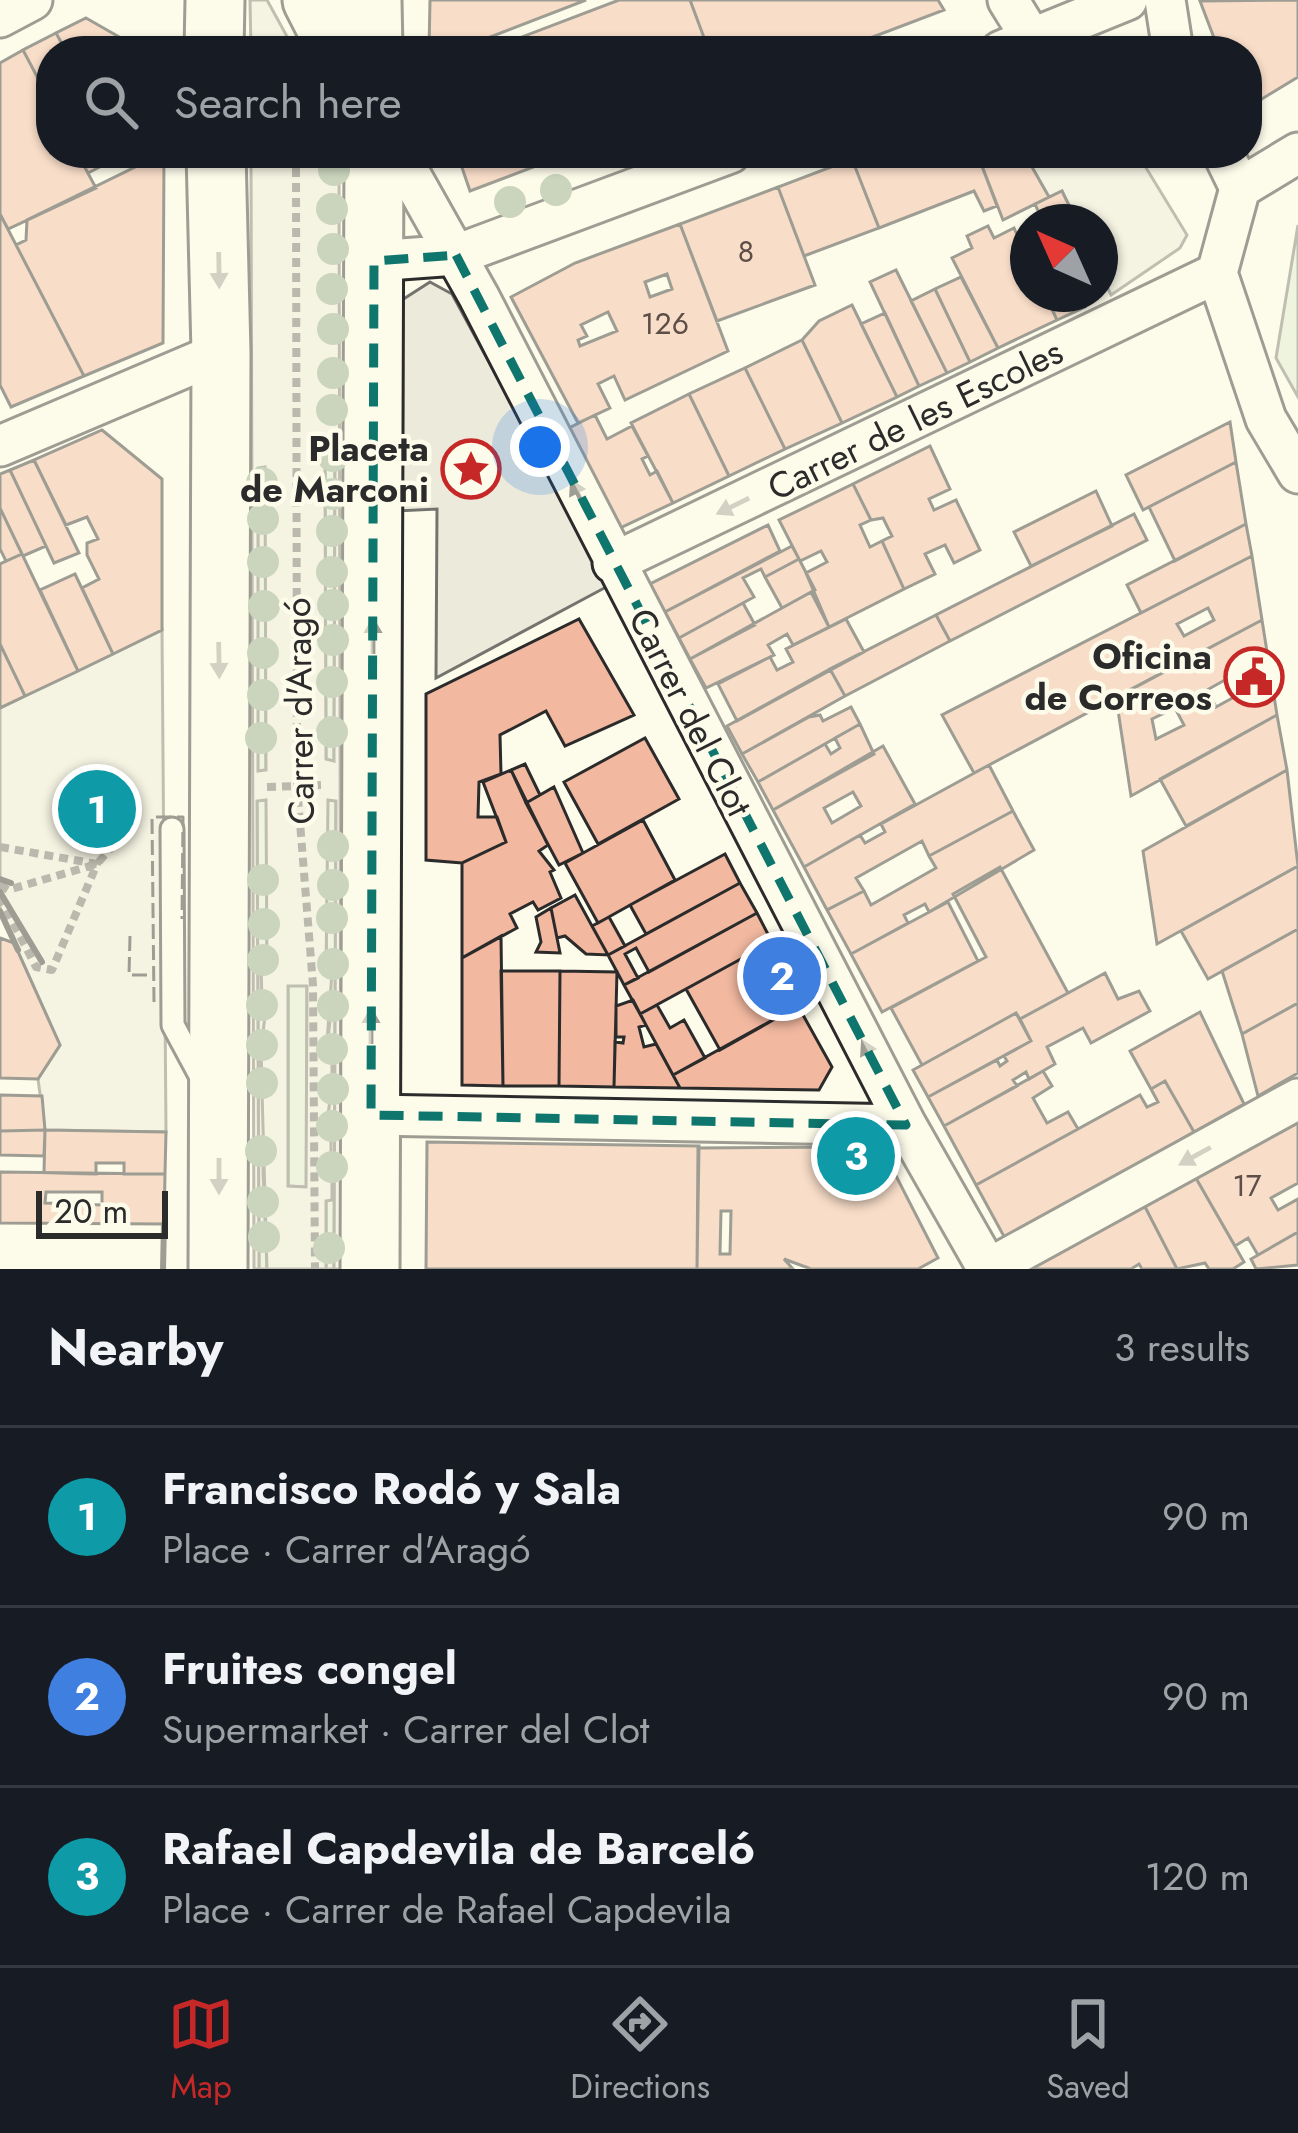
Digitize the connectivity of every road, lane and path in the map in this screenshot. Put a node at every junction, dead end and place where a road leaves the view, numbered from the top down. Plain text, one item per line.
1 (32, 0) edge
2 (215, 0) edge
3 (312, 0) edge
4 (372, 0) edge
5 (1008, 0) edge
6 (1127, 0) edge
7 (1165, 0) edge
8 (0, 16) edge
9 (214, 36) edge
10 (330, 36) edge
11 (373, 36) edge
12 (1014, 36) edge
13 (1038, 36) edge
14 (1171, 36) edge
15 (1298, 153) edge
16 (1262, 163) edge
17 (216, 168) edge
18 (296, 168) edge
19 (374, 168) edge
20 (407, 168) edge
21 (689, 168) edge
22 (1231, 171) edge
23 (456, 254) junction
24 (374, 261) junction
25 (1217, 273) junction
26 (220, 352) junction
27 (0, 446) edge
28 (1298, 473) edge
29 (613, 563) junction
30 (297, 785) junction
31 (340, 785) dead end
32 (253, 787) dead end
33 (172, 829) dead end
34 (121, 836) dead end
35 (0, 847) edge
36 (97, 864) junction
37 (0, 885) edge
38 (0, 897) edge
39 (1298, 1099) edge
40 (219, 1110) junction
41 (371, 1115) junction
42 (906, 1125) junction
43 (218, 1269) edge
44 (315, 1269) edge
45 (370, 1269) edge
46 (988, 1269) edge

1 - 8 street
2 - 9 street
3 - 10 street
4 - 11 street
5 - 12 street
6 - 13 street
7 - 14 street
15 - 16 street
17 -> 26 street
18 - 30 path, Carrer d'Aragó
19 - 24 street, Carrer d'Aragó
20 - 23 street, Carrer del Clot
21 - 23 street
22 - 25 street
23 - 24 street
29 -> 23 street, Carrer del Clot
41 -> 24 street, Carrer d'Aragó
25 - 28 street
25 -> 29 street, Carrer de les Escoles
26 - 27 street
26 -> 40 street
42 -> 29 street, Carrer del Clot
30 - 31 path
30 - 32 path
30 - 44 path, Carrer d'Aragó
33 - 40 lane
34 - 36 path
35 - 36 path
36 - 37 path
36 - 38 path
39 -> 46 street
40 -> 43 street
41 - 42 street
41 - 45 street, Carrer d'Aragó
42 - 46 street, Carrer del Clot

